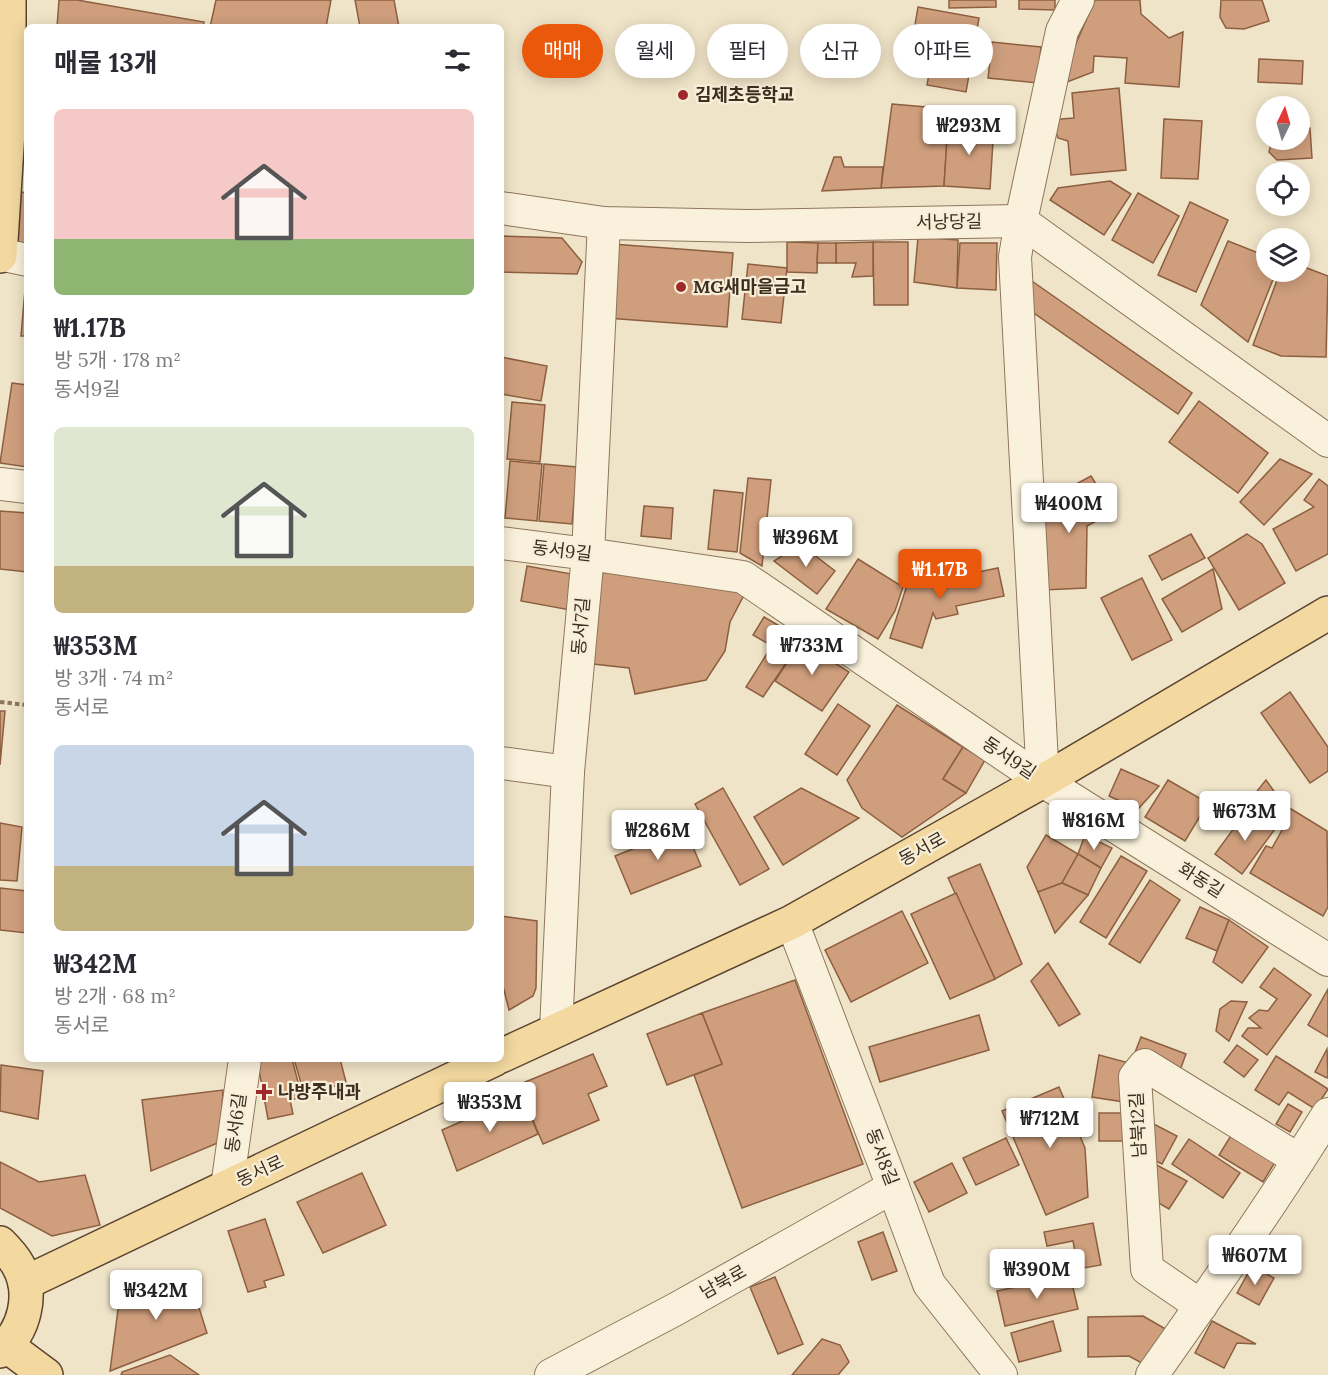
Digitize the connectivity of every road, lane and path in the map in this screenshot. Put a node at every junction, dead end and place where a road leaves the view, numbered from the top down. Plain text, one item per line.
1 (9, 0) edge
2 (1078, 0) edge
3 (18, 118) edge
4 (504, 208) edge
5 (1021, 221) junction
6 (604, 223) junction
7 (0, 255) edge
8 (24, 259) edge
9 (1328, 441) edge
10 (0, 484) edge
11 (24, 487) edge
12 (504, 543) edge
13 (588, 554) junction
14 (1328, 613) edge
15 (0, 702) edge
16 (24, 705) edge
17 (504, 763) edge
18 (568, 771) junction
19 (1043, 781) junction
20 (792, 922) junction
21 (1328, 960) edge
22 (556, 1030) junction
23 (504, 1055) edge
24 (245, 1062) edge
25 (489, 1062) edge
26 (1328, 1114) edge
27 (1299, 1160) junction
28 (227, 1187) junction
29 (893, 1187) junction
30 (0, 1243) edge
31 (25, 1283) junction
32 (1201, 1306) junction
33 (3, 1349) edge
34 (46, 1375) edge
35 (551, 1375) edge
36 (1001, 1375) edge
37 (1152, 1375) edge

1 - 3 main road
2 - 5 street, 동서9길
3 - 7 main road
4 - 6 street, 서낭당길
5 - 6 street, 서낭당길
5 - 9 street
5 - 19 street, 동서9길
6 - 13 street, 동서7길
7 - 8 street
10 - 11 street
12 - 13 street, 동서9길
13 - 18 street, 동서7길
13 - 19 street, 동서9길
14 - 19 main road, 동서로
15 - 16 path
17 - 18 street
18 - 22 street, 동서7길
19 - 20 main road, 동서로
19 - 21 street, 화동길
20 - 22 main road, 동서로
20 - 29 street, 동서8길
22 - 23 main road, 동서로
24 - 28 street, 동서6길
25 - 28 main road, 동서로
26 - 27 street
27 - 32 street
27 - 32 street, 남북12길
28 - 31 main road, 동서로
29 - 35 street, 남북로
29 - 36 street, 동서8길
30 - 31 main road
31 - 33 main road
32 - 37 street
33 - 34 main road

